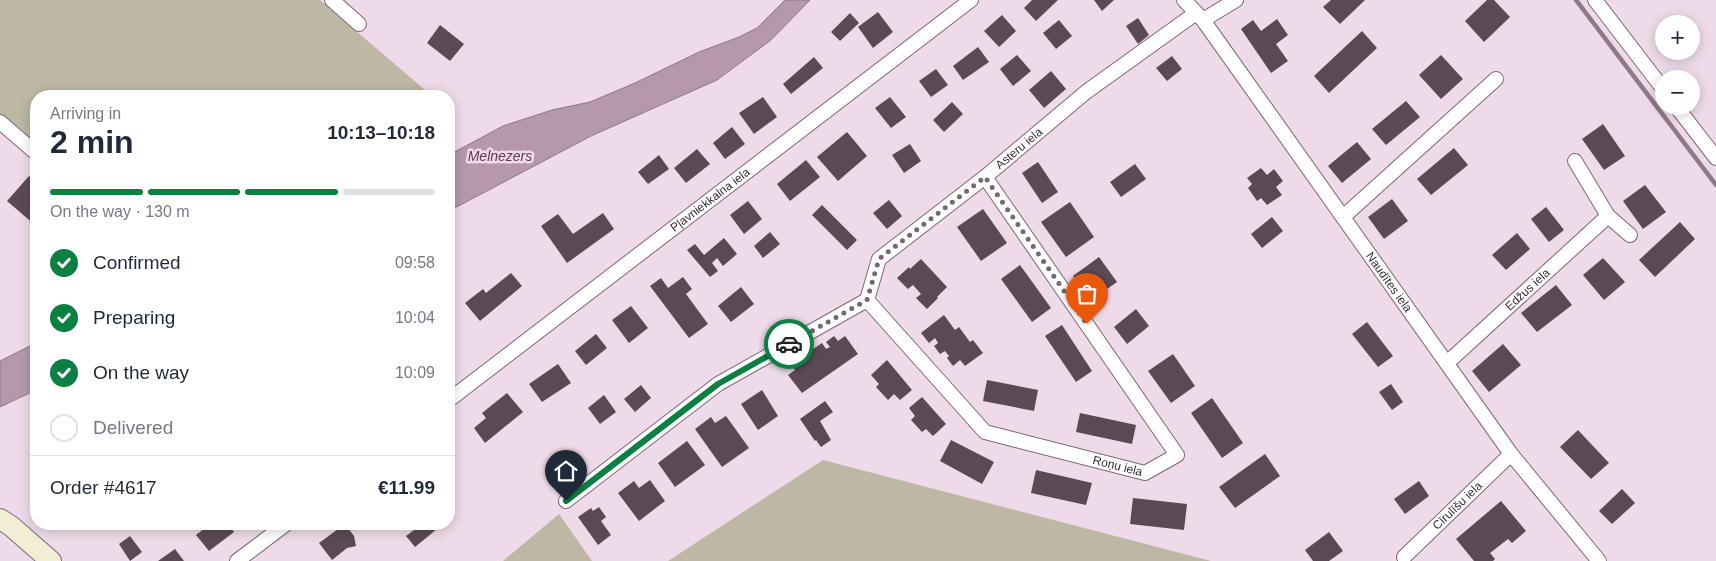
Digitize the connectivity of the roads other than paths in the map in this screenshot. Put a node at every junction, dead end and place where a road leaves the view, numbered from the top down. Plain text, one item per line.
1 (332, 0) edge
2 (971, 0) edge
3 (1184, 0) edge
4 (1236, 0) edge
5 (1595, 0) edge
6 (1199, 16) junction
7 (358, 24) dead end
8 (1655, 78) edge
9 (1496, 79) dead end
10 (1683, 115) edge
11 (0, 122) edge
12 (30, 148) edge
13 (1716, 158) edge
14 (1575, 161) dead end
15 (985, 177) junction
16 (1608, 216) junction
17 (1343, 217) junction
18 (1630, 235) dead end
19 (867, 300) junction
20 (1448, 363) junction
21 (455, 395) edge
22 (1511, 454) junction
23 (566, 501) dead end
24 (0, 519) edge
25 (278, 530) edge
26 (1404, 557) dead end
27 (50, 561) edge
28 (237, 561) edge
29 (1599, 561) edge

1 - 7 street
2 - 21 street, Pļavniekkalna iela
3 - 6 street, Naudītes iela
4 - 6 street, Asteru iela
5 - 8 street
6 - 15 street, Asteru iela
6 - 17 street, Naudītes iela
9 - 17 street
10 - 13 street
11 - 12 street
14 - 16 street
15 - 19 street, Asteru iela
15 - 19 street, Roņu iela
16 - 18 street
16 - 20 street, Edžus iela
17 - 20 street, Naudītes iela
19 - 23 street
20 - 22 street, Naudītes iela
22 - 26 street, Cīrulīšu iela
22 - 29 street, Naudītes iela
24 - 27 main road
25 - 28 street

